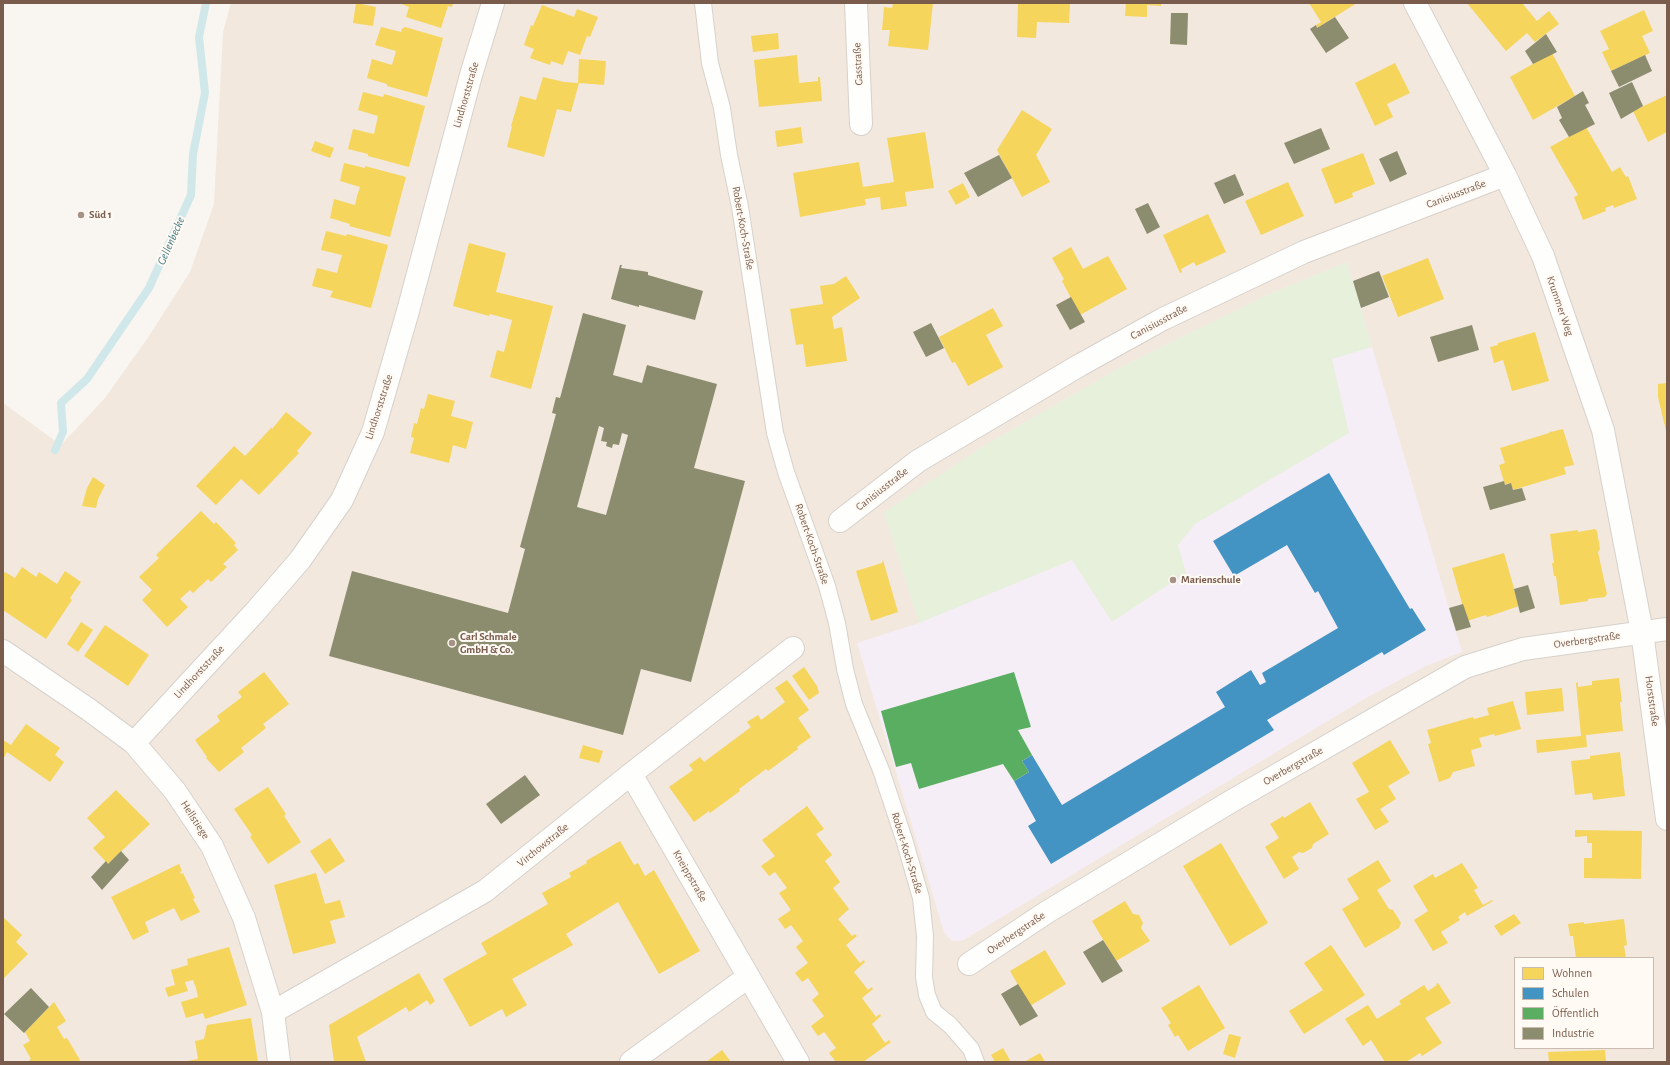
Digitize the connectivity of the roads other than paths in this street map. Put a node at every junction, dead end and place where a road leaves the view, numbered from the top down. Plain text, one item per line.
1 (493, 3) edge
2 (703, 3) edge
3 (856, 3) edge
4 (1415, 3) edge
5 (861, 124) dead end
6 (1505, 175) junction
7 (840, 521) dead end
8 (1667, 629) edge
9 (1642, 632) junction
10 (793, 648) dead end
11 (3, 651) edge
12 (134, 743) junction
13 (631, 774) junction
14 (1667, 819) edge
15 (969, 964) dead end
16 (748, 977) junction
17 (273, 1012) junction
18 (279, 1062) edge
19 (631, 1062) edge
20 (798, 1062) edge
21 (976, 1062) edge

1 - 12 street, Lindhorststraße
2 - 21 lane, Robert-Koch-Straße
3 - 5 street, Gasstraße
4 - 6 street, Krummer Weg
6 - 7 street, Canisiusstraße
6 - 9 street, Krummer Weg
8 - 9 street
9 - 14 street, Horststraße
9 - 15 street, Overbergstraße
10 - 13 street, Virchowstraße
11 - 12 street, Hellstiege
12 - 17 street, Hellstiege
13 - 16 street, Kneippstraße
13 - 17 street, Virchowstraße
16 - 19 street
16 - 20 street, Kneippstraße
17 - 18 street, Hellstiege

